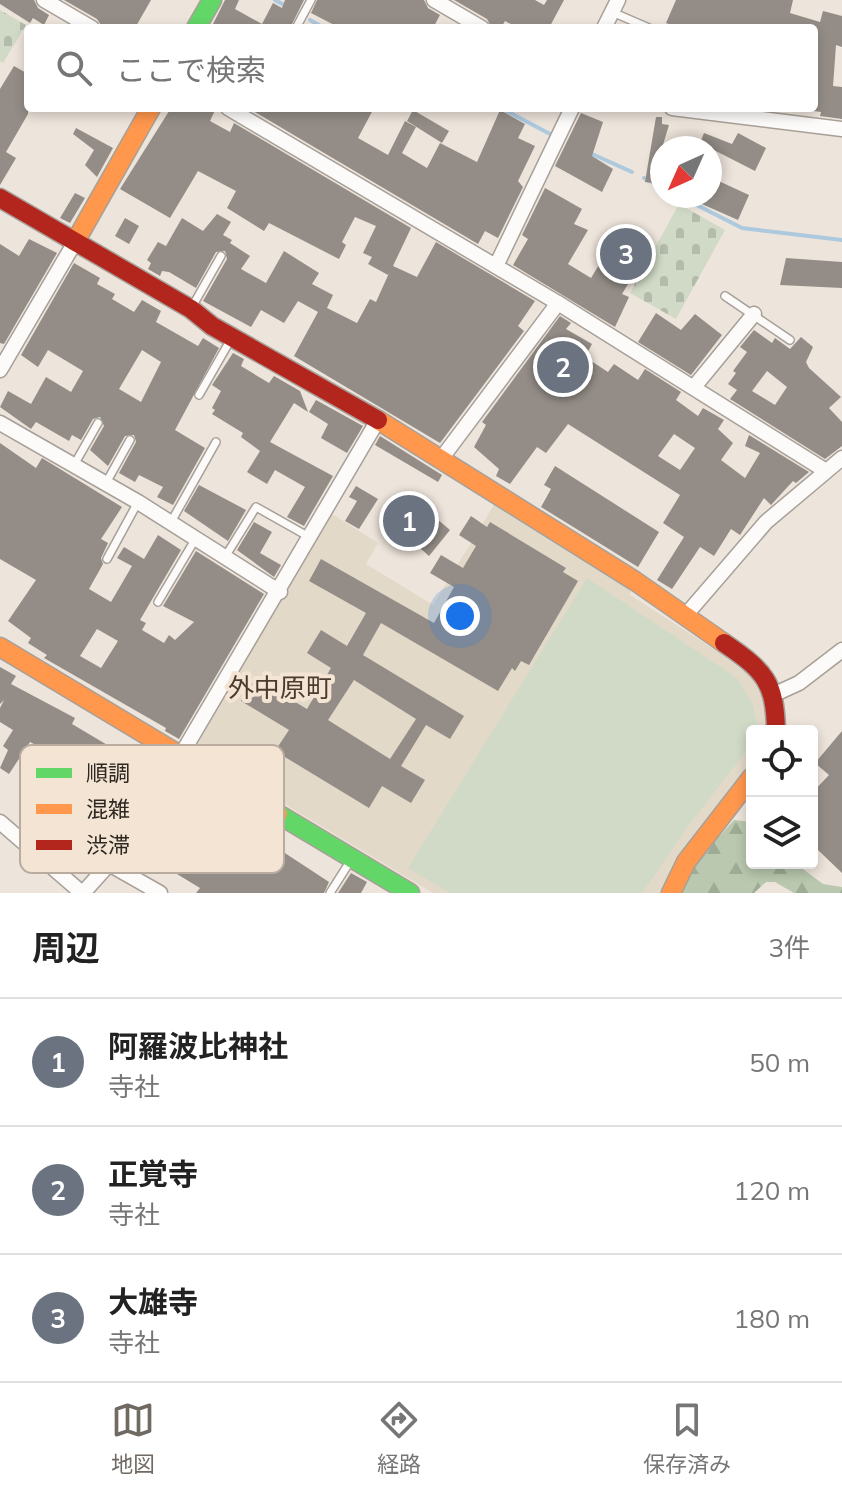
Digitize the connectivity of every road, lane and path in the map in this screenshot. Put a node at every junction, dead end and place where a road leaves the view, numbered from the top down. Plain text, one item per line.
1 (44, 0) edge
2 (212, 0) edge
3 (311, 0) edge
4 (434, 0) edge
5 (615, 6) edge
6 (85, 24) edge
7 (198, 24) edge
8 (298, 24) edge
9 (475, 24) edge
10 (606, 24) edge
11 (643, 24) edge
12 (149, 112) edge
13 (235, 112) edge
14 (570, 112) edge
15 (704, 112) edge
16 (842, 129) edge
17 (0, 198) edge
18 (75, 242) junction
19 (221, 256) dead end
20 (496, 266) junction
21 (725, 296) dead end
22 (558, 303) junction
23 (191, 309) junction
24 (754, 314) junction
25 (232, 337) junction
26 (790, 340) dead end
27 (0, 370) edge
28 (694, 387) junction
29 (199, 395) dead end
30 (378, 420) junction
31 (0, 423) edge
32 (98, 423) dead end
33 (130, 440) dead end
34 (216, 442) dead end
35 (842, 458) edge
36 (441, 459) junction
37 (74, 465) junction
38 (826, 471) junction
39 (106, 483) junction
40 (138, 502) junction
41 (171, 522) junction
42 (196, 538) junction
43 (311, 538) junction
44 (225, 557) junction
45 (107, 559) dead end
46 (280, 592) junction
47 (158, 602) dead end
48 (685, 616) junction
49 (0, 647) edge
50 (842, 650) edge
51 (775, 694) junction
52 (776, 725) edge
53 (164, 745) edge
54 (187, 745) edge
55 (746, 785) edge
56 (284, 817) edge
57 (0, 822) edge
58 (20, 839) edge
59 (352, 858) junction
60 (60, 873) edge
61 (100, 873) edge
62 (133, 873) edge
63 (408, 892) edge
64 (83, 893) edge
65 (160, 893) edge
66 (330, 893) edge
67 (671, 893) edge

1 - 6 street
2 - 7 street
3 - 8 lane
4 - 9 street
5 - 10 street
5 - 11 lane
12 - 18 street
13 - 20 street
14 - 20 street
15 - 16 street
17 - 18 street
18 - 23 street
18 - 27 street
19 - 23 lane
20 - 22 street
21 - 24 lane
22 - 28 street
22 - 36 street
23 - 25 street
24 - 26 lane
24 - 28 street
25 - 29 lane
25 - 30 street
28 - 38 street
30 - 36 street
30 - 43 street
31 - 37 street
32 - 37 lane
33 - 39 lane
34 - 41 lane
35 - 38 street
36 - 48 street
37 - 39 street
38 - 48 street
39 - 40 street
40 - 41 street
40 - 45 lane
41 - 42 street
42 - 44 street
42 - 47 lane
43 - 44 lane
43 - 46 street
44 - 46 street
46 - 54 street
48 - 51 street
49 - 53 street
50 - 51 street
51 - 52 street
55 - 67 street
56 - 59 street
57 - 58 street
59 - 63 street
59 - 66 lane
60 - 64 street
61 - 64 street
62 - 65 street

